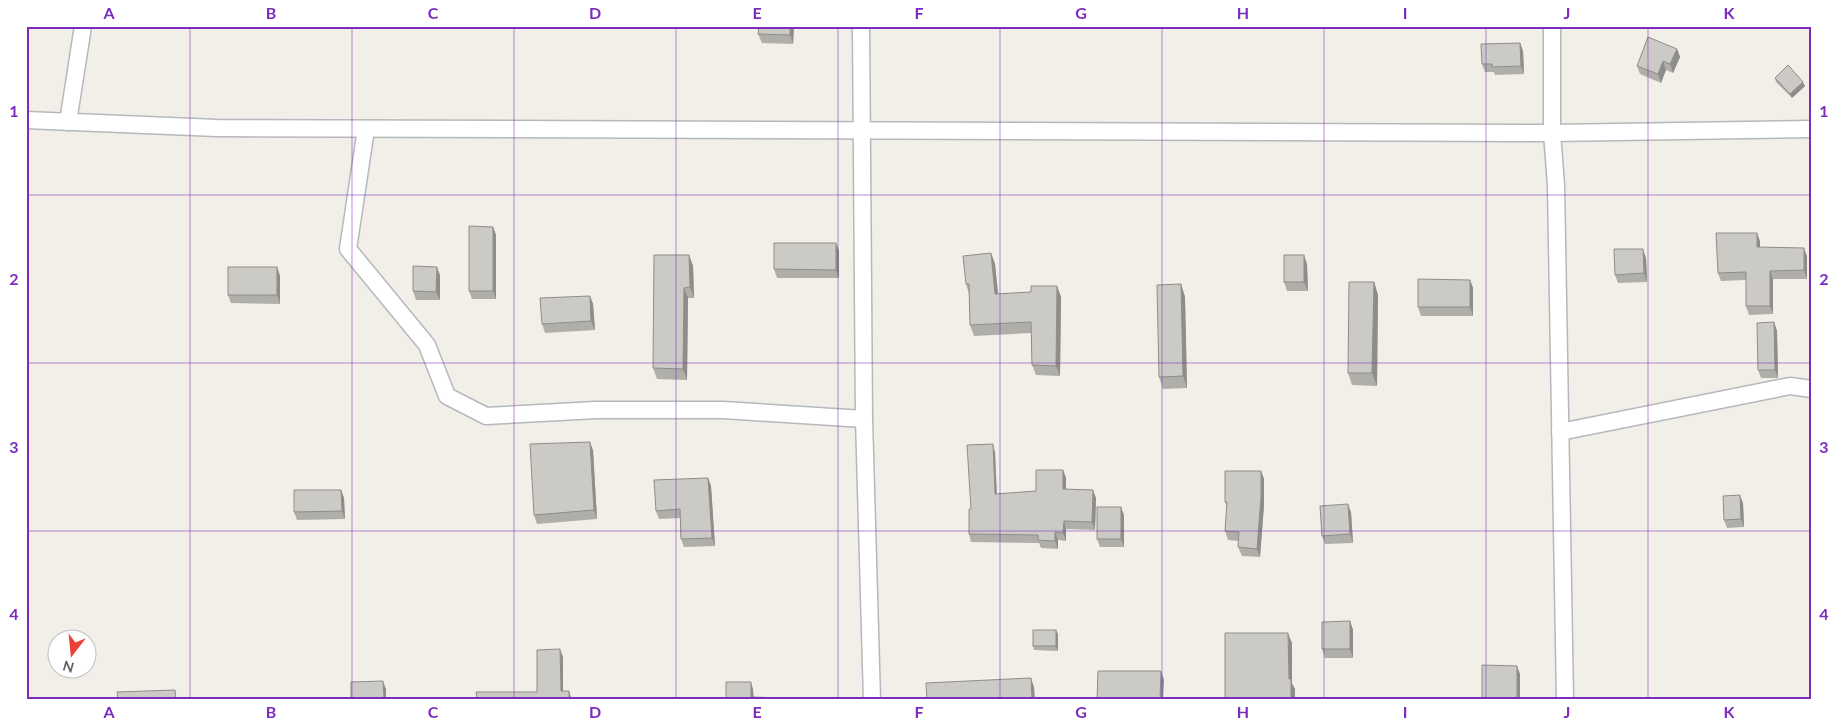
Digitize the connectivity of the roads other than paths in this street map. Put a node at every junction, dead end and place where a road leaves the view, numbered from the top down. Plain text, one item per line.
1 (83, 26) edge
2 (861, 26) edge
3 (1552, 26) edge
4 (26, 120) edge
5 (68, 122) junction
6 (366, 129) junction
7 (1812, 129) edge
8 (863, 131) junction
9 (1552, 133) junction
10 (1812, 389) edge
11 (864, 419) junction
12 (1560, 432) junction
13 (872, 700) edge
14 (1565, 700) edge

1 - 5 street
2 - 8 street
3 - 9 street
4 - 5 street
5 - 6 street
6 - 8 street
6 - 11 street
7 - 9 street
8 - 9 street
8 - 11 street
9 - 12 street
10 - 12 street
11 - 13 street
12 - 14 street

